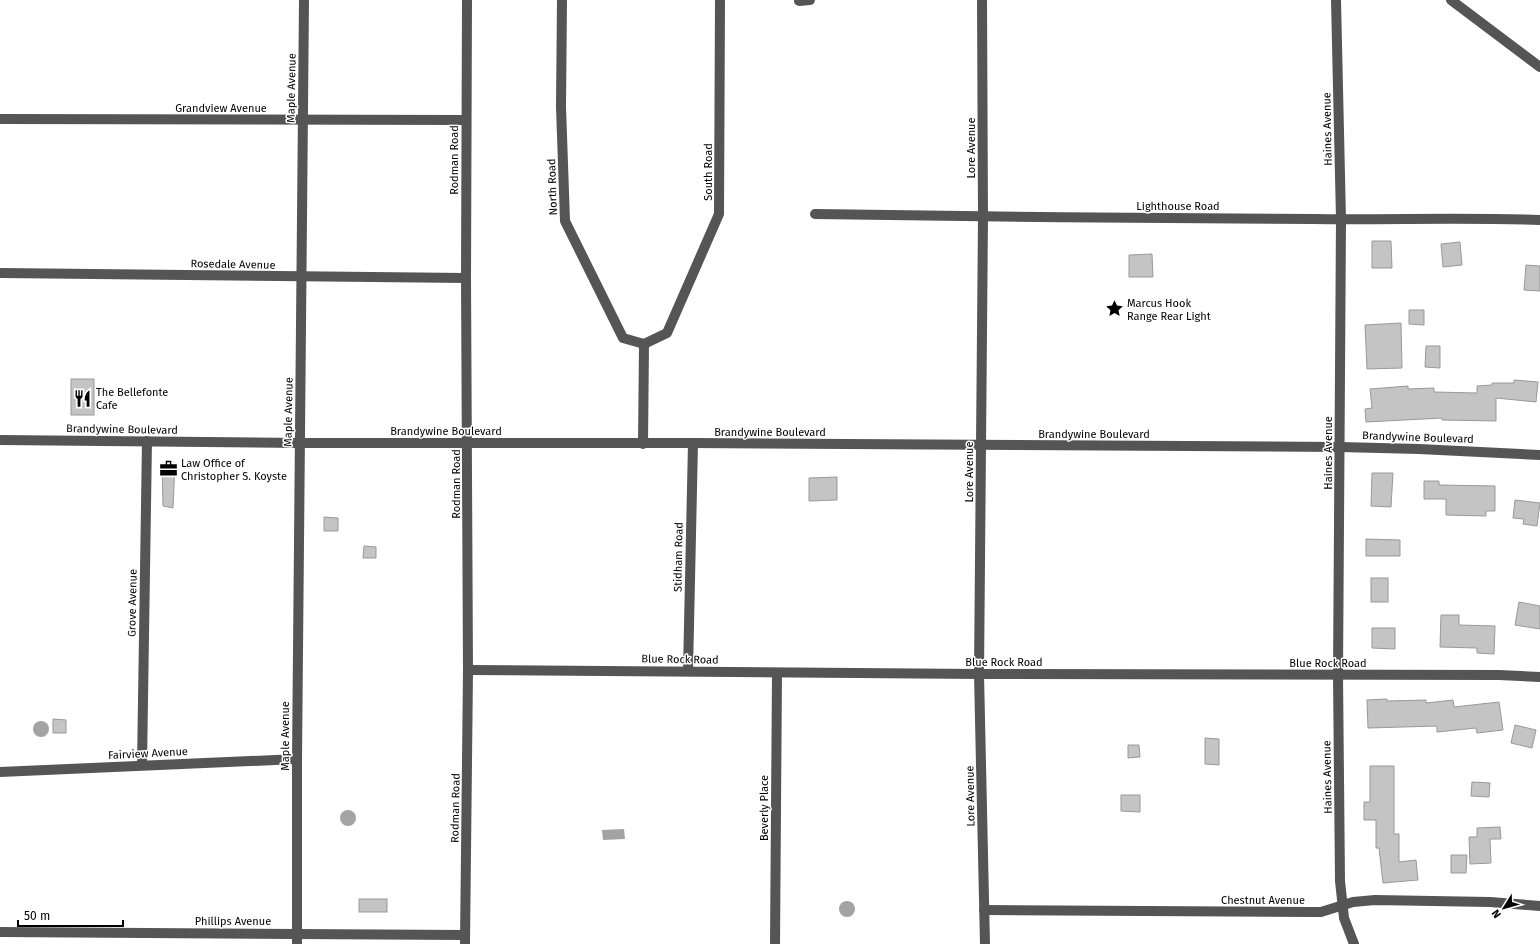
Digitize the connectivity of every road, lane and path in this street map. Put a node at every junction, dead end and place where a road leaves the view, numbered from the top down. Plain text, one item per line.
1 (304, 0) edge
2 (467, 0) edge
3 (562, 0) edge
4 (720, 0) edge
5 (810, 0) edge
6 (982, 0) edge
7 (1336, 0) edge
8 (1450, 0) edge
9 (799, 1) dead end
10 (1540, 67) edge
11 (0, 119) edge
12 (303, 120) junction
13 (466, 120) junction
14 (815, 214) dead end
15 (983, 217) junction
16 (1340, 220) junction
17 (1540, 220) edge
18 (0, 273) edge
19 (301, 276) junction
20 (466, 278) junction
21 (644, 344) junction
22 (0, 440) edge
23 (147, 441) junction
24 (300, 443) junction
25 (468, 443) junction
26 (693, 443) junction
27 (643, 444) junction
28 (981, 446) junction
29 (1340, 447) junction
30 (1540, 455) edge
31 (468, 670) junction
32 (688, 671) junction
33 (777, 673) junction
34 (979, 674) junction
35 (1338, 675) junction
36 (1540, 677) edge
37 (297, 758) junction
38 (142, 765) junction
39 (0, 772) edge
40 (1342, 906) junction
41 (1540, 906) edge
42 (984, 910) junction
43 (0, 932) edge
44 (297, 939) edge
45 (465, 939) edge
46 (775, 944) edge
47 (986, 944) edge
48 (1354, 944) edge

1 - 12 street, Maple Avenue
2 - 13 street, Rodman Road
3 - 21 street, North Road
4 - 21 street, South Road
5 - 9 street
6 - 15 street, Lore Avenue
7 - 16 street, Haines Avenue
8 - 10 street
11 - 12 street, Grandview Avenue
12 - 13 street, Grandview Avenue
12 - 19 street, Maple Avenue
13 - 20 street, Rodman Road
14 - 15 street, Lighthouse Road
15 - 16 street, Lighthouse Road
15 - 28 street, Lore Avenue
16 - 17 street, Lighthouse Road
16 - 29 street, Haines Avenue
18 - 19 street, Rosedale Avenue
19 - 20 street, Rosedale Avenue
19 - 24 street, Maple Avenue
20 - 25 street, Rodman Road
21 - 27 street
22 - 23 street, Brandywine Boulevard
23 - 24 street, Brandywine Boulevard
23 - 38 street, Grove Avenue
24 - 25 street, Brandywine Boulevard
24 - 37 street, Maple Avenue
25 - 27 street, Brandywine Boulevard
25 - 31 street, Rodman Road
26 - 27 street, Brandywine Boulevard
26 - 28 street, Brandywine Boulevard
26 - 32 street, Stidham Road
28 - 29 street, Brandywine Boulevard
28 - 34 street, Lore Avenue
29 - 30 street, Brandywine Boulevard
29 - 35 street, Haines Avenue
31 - 32 street, Blue Rock Road
31 - 45 street, Rodman Road
32 - 33 street, Blue Rock Road
33 - 34 street, Blue Rock Road
33 - 46 street, Beverly Place
34 - 35 street, Blue Rock Road
34 - 42 street, Lore Avenue
35 - 36 street, Blue Rock Road
35 - 40 street, Haines Avenue
37 - 38 street, Fairview Avenue
37 - 44 street, Maple Avenue
38 - 39 street, Fairview Avenue
40 - 41 street, Chestnut Avenue
40 - 42 street, Chestnut Avenue
40 - 48 street, Haines Avenue
42 - 47 street, Lore Avenue
43 - 44 street, Phillips Avenue
44 - 45 street, Phillips Avenue

